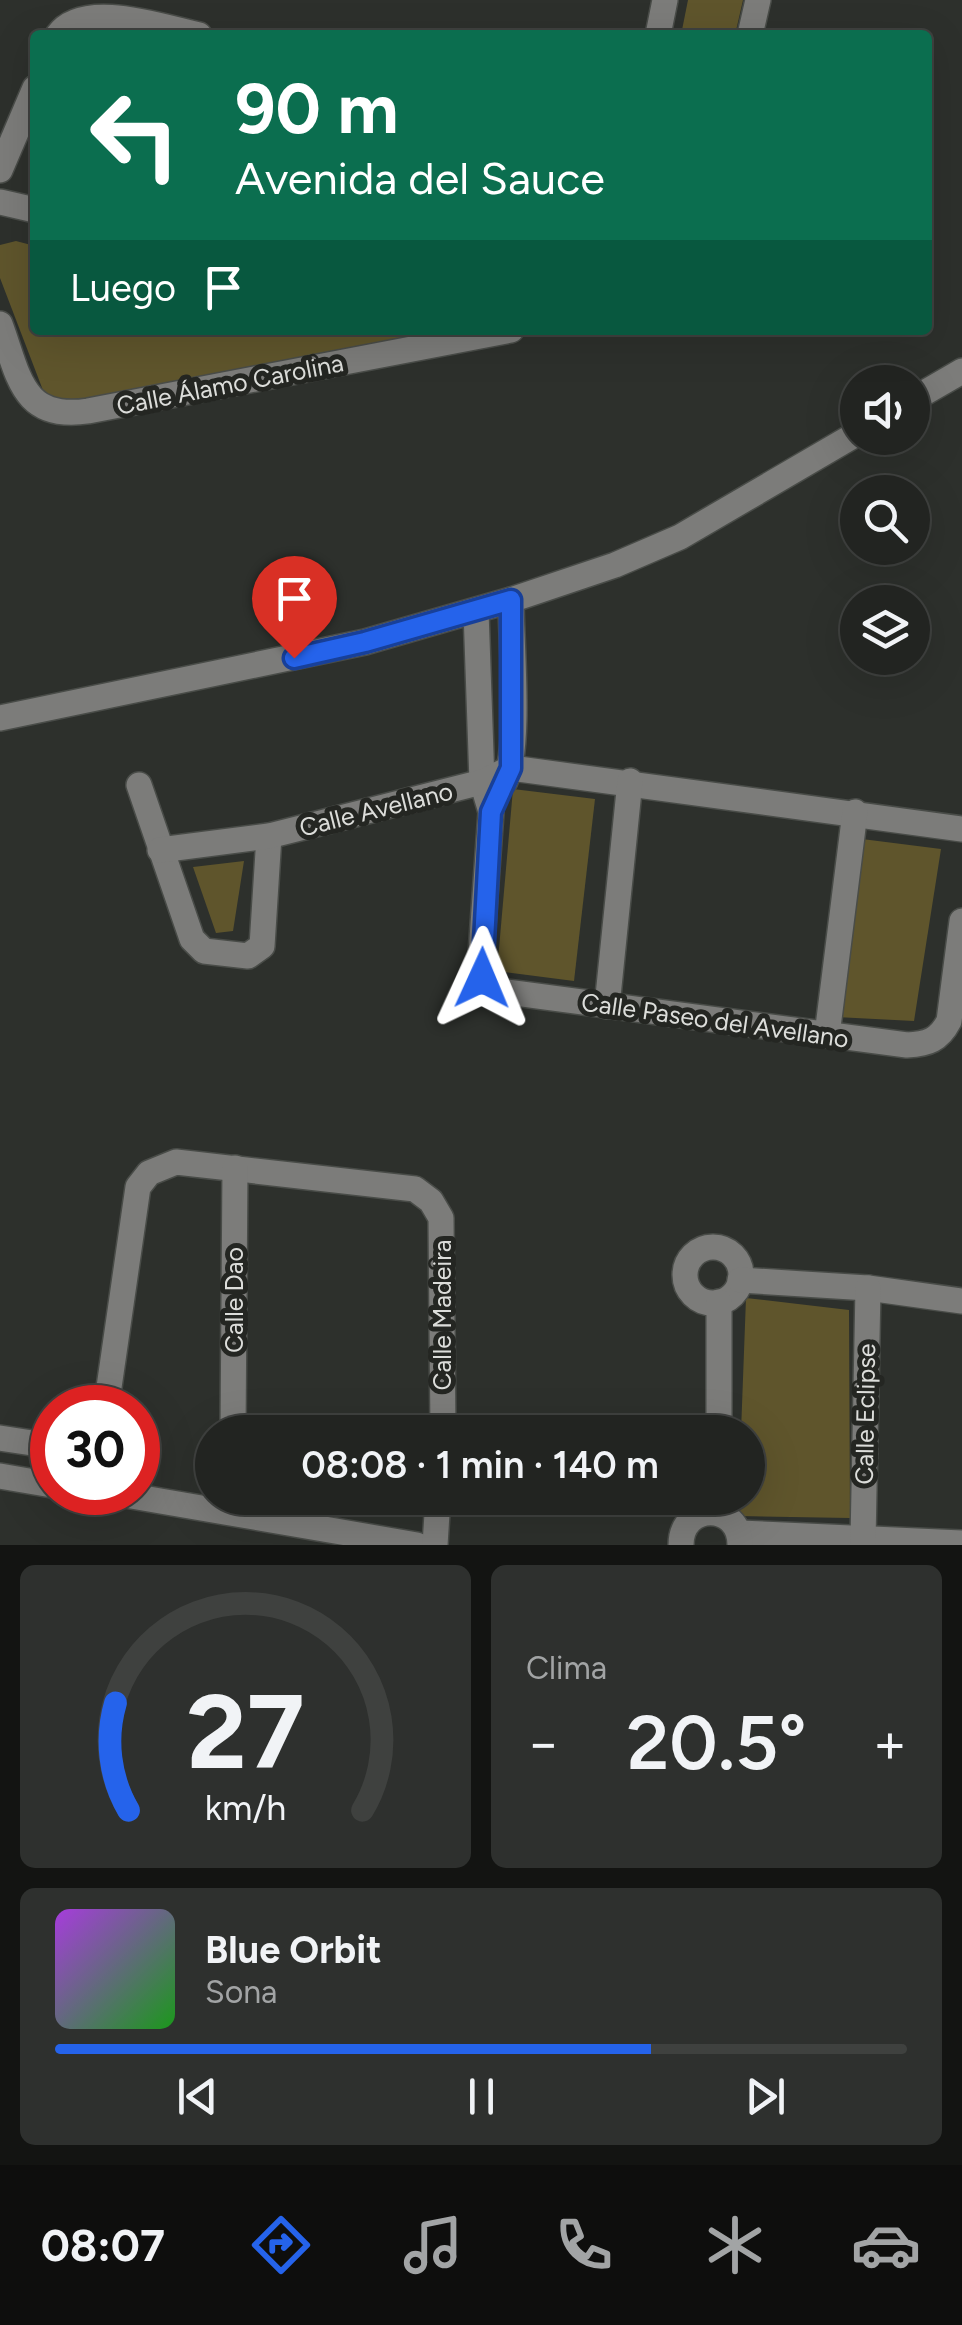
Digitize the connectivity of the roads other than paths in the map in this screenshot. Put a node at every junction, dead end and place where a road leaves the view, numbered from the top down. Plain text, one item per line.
1 (665, 0) edge
2 (758, 0) edge
3 (64, 26) edge
4 (177, 30) edge
5 (659, 30) edge
6 (751, 30) edge
7 (30, 100) edge
8 (0, 170) edge
9 (0, 202) edge
10 (30, 209) edge
11 (0, 324) edge
12 (483, 335) edge
13 (962, 371) edge
14 (930, 390) edge
15 (840, 443) edge
16 (511, 600) junction
17 (476, 611) junction
18 (0, 718) edge
19 (511, 768) junction
20 (630, 781) junction
21 (482, 782) junction
22 (139, 785) dead end
23 (491, 812) junction
24 (854, 812) junction
25 (962, 829) edge
26 (270, 836) junction
27 (160, 850) junction
28 (962, 921) edge
29 (607, 1006) junction
30 (828, 1035) junction
31 (234, 1168) junction
32 (740, 1280) junction
33 (868, 1288) junction
34 (962, 1301) edge
35 (719, 1302) junction
36 (109, 1385) edge
37 (234, 1415) edge
38 (442, 1415) edge
39 (719, 1415) edge
40 (0, 1438) edge
41 (30, 1443) edge
42 (0, 1476) edge
43 (30, 1481) edge
44 (160, 1498) edge
45 (195, 1502) edge
46 (274, 1515) edge
47 (437, 1515) edge
48 (699, 1515) edge
49 (728, 1515) edge
50 (740, 1539) edge
51 (863, 1541) junction
52 (962, 1543) edge
53 (418, 1545) edge
54 (434, 1545) edge
55 (681, 1545) edge

1 - 5 street
2 - 6 street
3 - 4 street
7 - 8 street
9 - 10 street
11 - 12 street, Calle Álamo Carolina
13 - 14 street
15 - 16 street
16 - 17 street
16 - 19 street, Calle Paseo del Avellano
17 - 18 street
17 - 21 street, Calle Paseo del Avellano
19 - 20 street
19 - 21 street
19 - 23 street, Calle Paseo del Avellano
20 - 24 street
20 - 29 street
21 - 23 street, Calle Paseo del Avellano
21 - 26 street, Calle Avellano
22 - 27 street
23 - 29 street, Calle Paseo del Avellano
24 - 25 street
24 - 30 street
26 - 27 street, Calle Avellano
26 - 27 street, Calle Avellano
28 - 30 street, Calle Paseo del Avellano
29 - 30 street, Calle Paseo del Avellano
31 - 36 street
31 - 37 street, Calle Dao
31 - 38 street, Calle Madeira
32 - 33 street
32 - 35 street
32 - 35 street
33 - 34 street
33 - 51 street, Calle Eclipse
35 - 39 street
40 - 41 street
42 - 43 street
44 - 45 street
46 - 53 street
47 - 54 street
48 - 55 street
49 - 50 street
50 - 51 street
51 - 52 street

